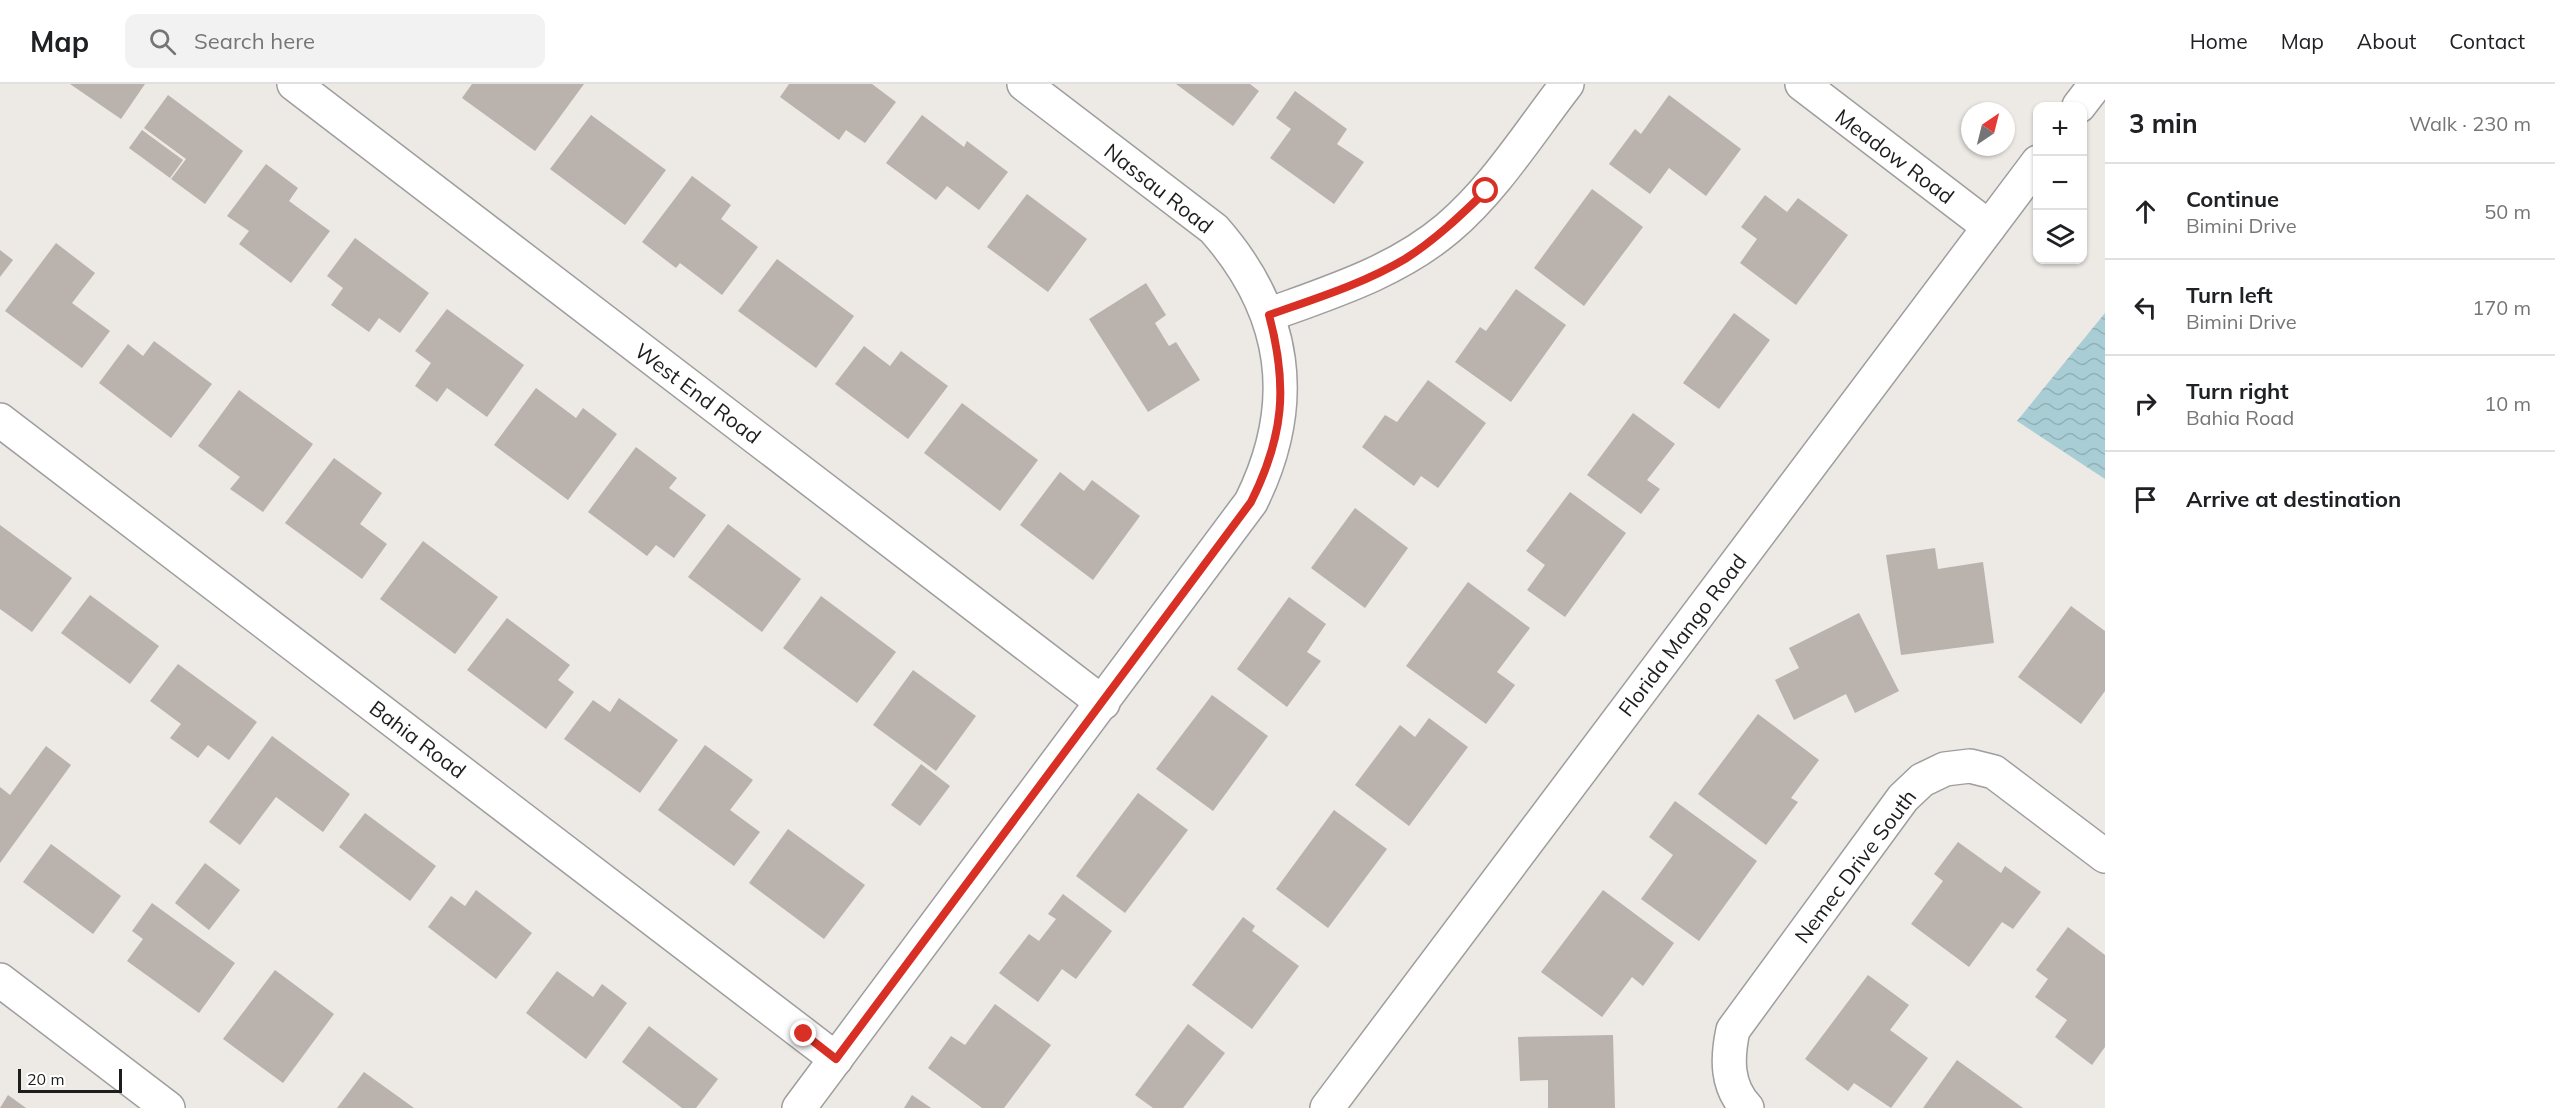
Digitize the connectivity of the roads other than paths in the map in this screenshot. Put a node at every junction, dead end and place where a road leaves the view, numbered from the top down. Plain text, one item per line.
1 (294, 84) edge
2 (1024, 84) edge
3 (1567, 84) edge
4 (1802, 84) edge
5 (2096, 84) edge
6 (2082, 102) edge
7 (2033, 167) edge
8 (1989, 227) junction
9 (1269, 315) junction
10 (0, 420) edge
11 (1103, 703) junction
12 (2105, 856) edge
13 (0, 980) edge
14 (836, 1059) junction
15 (168, 1108) edge
16 (799, 1108) edge
17 (1327, 1108) edge
18 (1747, 1108) edge

1 - 11 street, West End Road
2 - 9 street, Nassau Road
3 - 9 street
4 - 8 street, Meadow Road
5 - 6 street
7 - 8 street, Florida Mango Road
8 - 17 street, Florida Mango Road
9 - 11 street, Nassau Road
10 - 14 street, Bahia Road
11 - 14 street, Nassau Road
12 - 18 street, Nemec Drive South
13 - 15 street
14 - 16 street, Nassau Road

